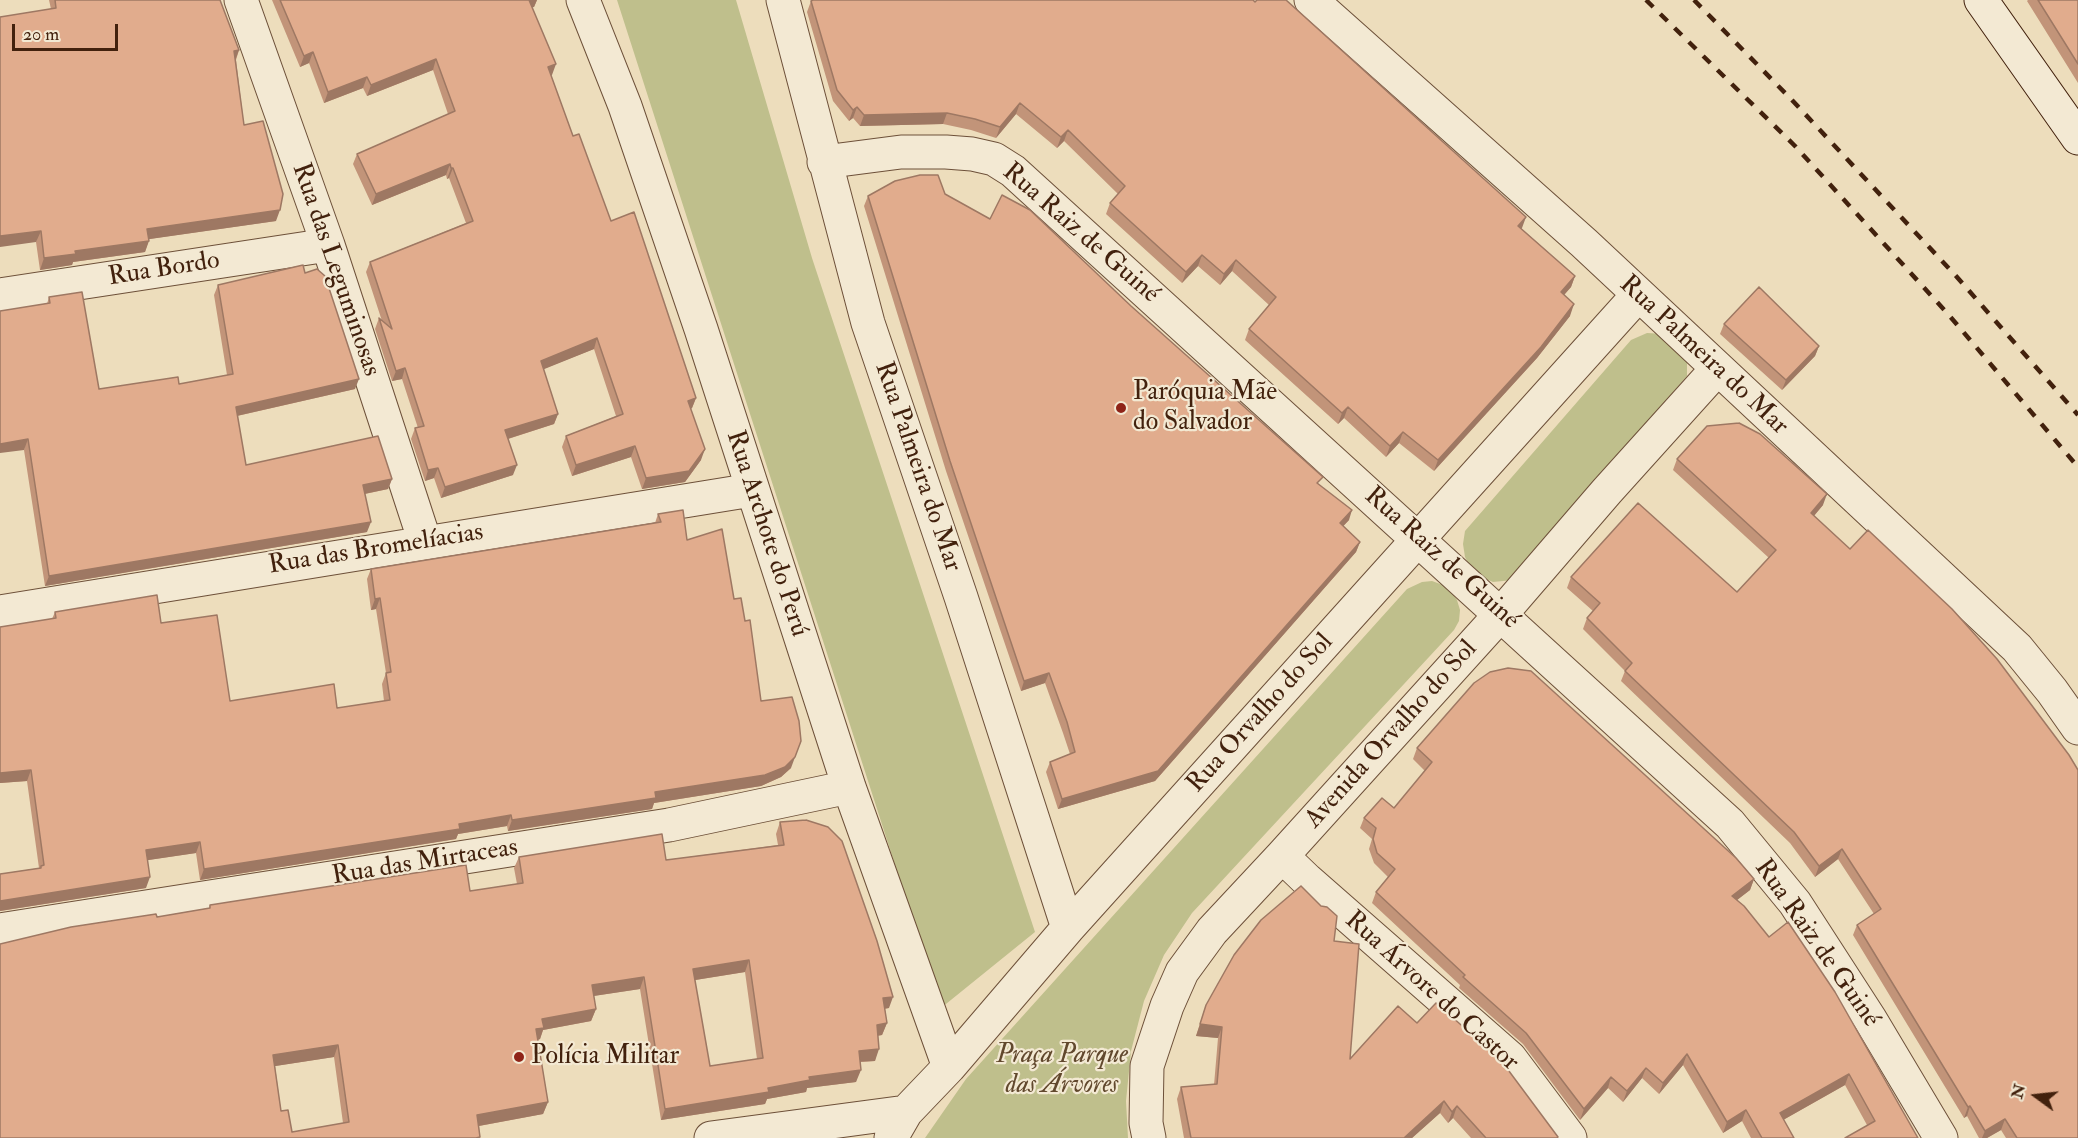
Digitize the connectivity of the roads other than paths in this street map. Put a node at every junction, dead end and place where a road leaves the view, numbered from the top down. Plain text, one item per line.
1 (242, 0) edge
2 (583, 0) edge
3 (783, 0) edge
4 (1311, 0) edge
5 (1981, 0) edge
6 (2078, 138) edge
7 (824, 162) junction
8 (328, 245) junction
9 (0, 295) edge
10 (1638, 296) junction
11 (1717, 369) junction
12 (752, 490) junction
13 (1419, 540) junction
14 (425, 542) junction
15 (0, 612) edge
16 (1501, 614) junction
17 (2078, 728) edge
18 (849, 787) junction
19 (1282, 856) junction
20 (1068, 928) junction
21 (0, 930) edge
22 (949, 1067) junction
23 (898, 1125) edge
24 (711, 1138) edge
25 (1149, 1138) edge
26 (1570, 1138) edge
27 (1941, 1138) edge

1 - 8 street, Rua das Leguminosas
2 - 12 street, Rua Archote do Perú
3 - 7 street, Rua Palmeira do Mar
4 - 10 street, Rua Palmeira do Mar
5 - 6 street
7 - 13 street, Rua Raiz de Guiné
7 - 20 street, Rua Palmeira do Mar
8 - 9 street, Rua Bordo
8 - 14 street, Rua das Leguminosas
10 - 11 street, Rua Palmeira do Mar
10 - 13 street, Rua Orvalho do Sol
11 - 16 street, Avenida Orvalho do Sol
11 - 17 street, Rua Palmeira do Mar
12 - 14 street, Rua das Bromelíacias
12 - 18 street, Rua Archote do Perú
13 - 16 street, Rua Raiz de Guiné
13 - 20 street, Rua Orvalho do Sol
14 - 15 street, Rua das Bromelíacias
16 - 19 street, Avenida Orvalho do Sol
16 - 27 street, Rua Raiz de Guiné
18 - 21 street, Rua das Mirtaceas
18 - 22 street, Rua Archote do Perú
19 - 25 street, Avenida Orvalho do Sol
19 - 26 street, Rua Árvore do Castor
20 - 22 street, Rua Orvalho do Sol
22 - 23 street, Rua Orvalho do Sol
23 - 24 street

